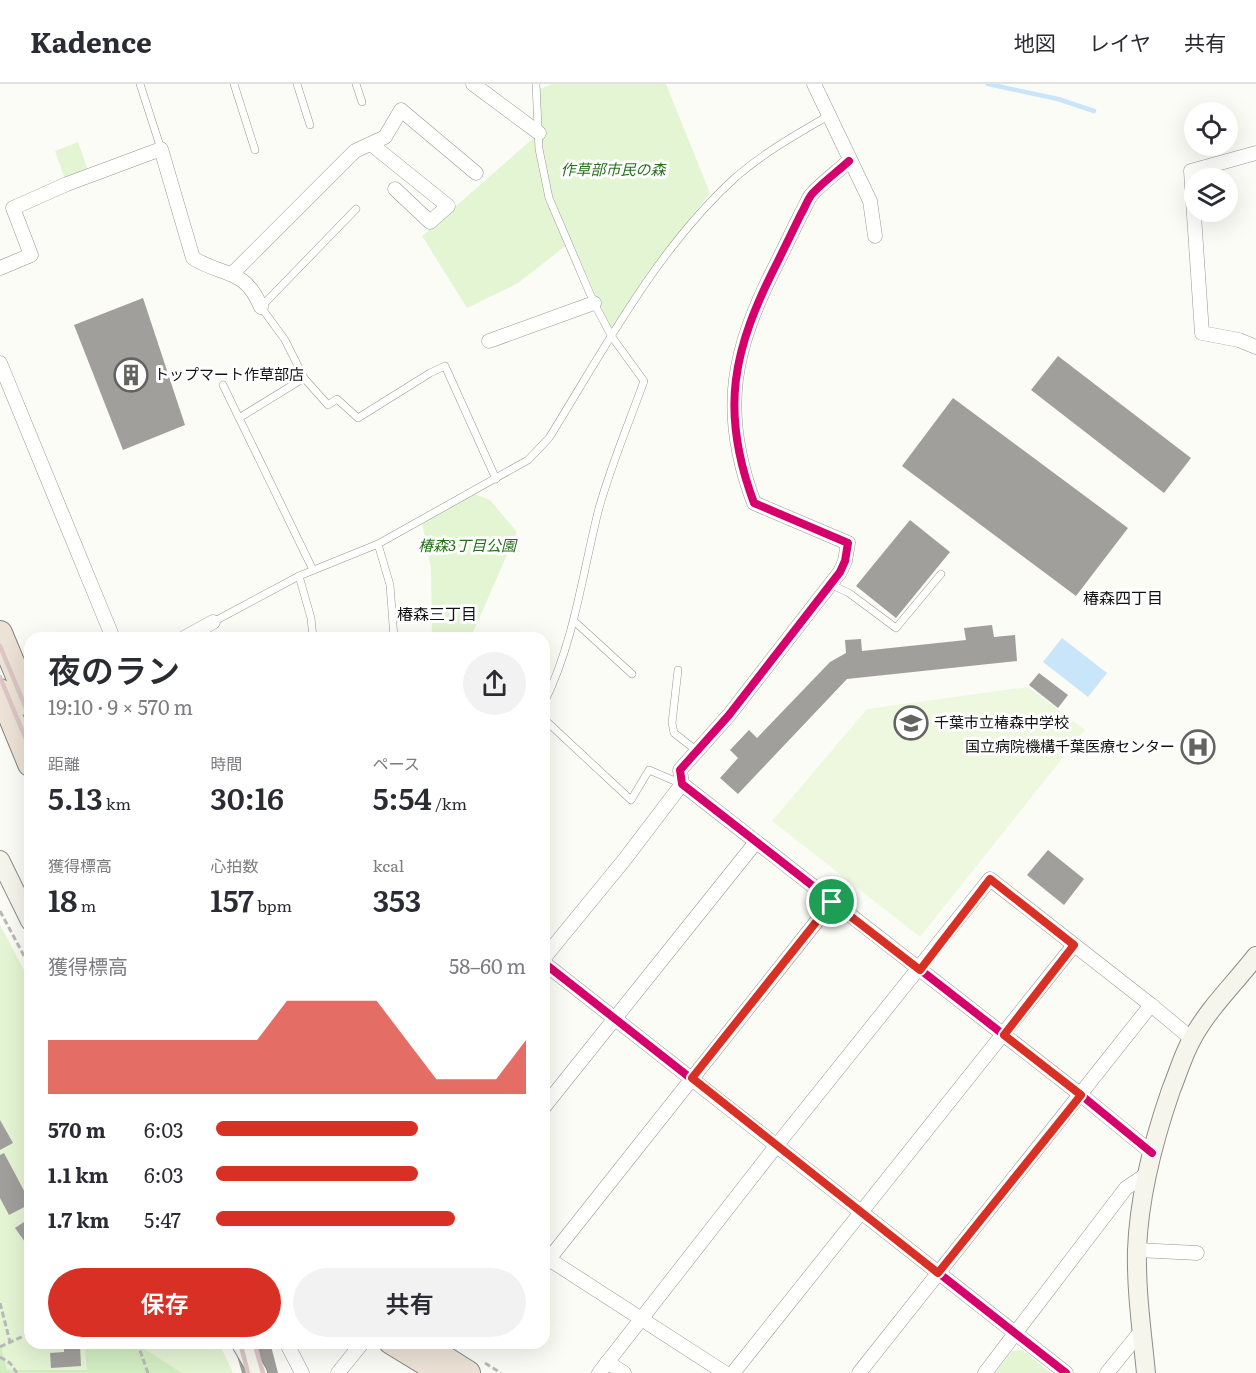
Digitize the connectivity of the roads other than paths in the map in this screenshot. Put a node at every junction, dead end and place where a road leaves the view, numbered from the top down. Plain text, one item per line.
1 (140, 84) edge
2 (234, 84) edge
3 (297, 84) edge
4 (356, 84) edge
5 (473, 84) edge
6 (536, 84) edge
7 (814, 84) edge
8 (362, 102) dead end
9 (828, 116) junction
10 (310, 125) dead end
11 (539, 133) junction
12 (371, 144) junction
13 (161, 149) junction
14 (255, 150) dead end
15 (1256, 153) edge
16 (849, 161) junction
17 (476, 173) dead end
18 (395, 189) dead end
19 (356, 209) dead end
20 (875, 236) dead end
21 (0, 268) edge
22 (233, 273) junction
23 (594, 303) junction
24 (261, 307) junction
25 (612, 337) junction
26 (489, 341) dead end
27 (1256, 347) edge
28 (0, 363) edge
29 (304, 378) junction
30 (223, 385) dead end
31 (239, 418) junction
32 (496, 479) junction
33 (378, 544) junction
34 (313, 570) junction
35 (941, 574) dead end
36 (299, 576) junction
37 (830, 584) junction
38 (574, 621) junction
39 (213, 622) joint
40 (111, 632) edge
41 (195, 632) edge
42 (312, 632) edge
43 (394, 632) edge
44 (0, 633) edge
45 (678, 670) dead end
46 (632, 674) dead end
47 (550, 690) edge
48 (0, 691) edge
49 (24, 691) edge
50 (550, 725) edge
51 (24, 749) edge
52 (697, 751) junction
53 (682, 784) junction
54 (756, 842) junction
55 (0, 860) edge
56 (24, 899) edge
57 (832, 902) junction
58 (1074, 945) junction
59 (550, 953) edge
60 (1256, 956) edge
61 (550, 965) edge
62 (920, 970) junction
63 (1151, 1005) junction
64 (615, 1018) junction
65 (1004, 1035) junction
66 (1192, 1039) junction
67 (692, 1078) junction
68 (1081, 1095) junction
69 (550, 1099) edge
70 (777, 1145) junction
71 (1152, 1153) junction
72 (1147, 1174) junction
73 (861, 1211) junction
74 (1137, 1250) junction
75 (550, 1253) edge
76 (1197, 1253) dead end
77 (550, 1259) edge
78 (938, 1273) junction
79 (640, 1319) junction
80 (1142, 1330) junction
81 (1015, 1334) junction
82 (244, 1349) edge
83 (290, 1349) edge
84 (357, 1349) edge
85 (403, 1349) edge
86 (432, 1349) edge
87 (603, 1368) edge
88 (258, 1373) edge
89 (302, 1373) edge
90 (338, 1373) edge
91 (442, 1373) edge
92 (468, 1373) edge
93 (624, 1373) edge
94 (724, 1373) edge
95 (733, 1373) edge
96 (859, 1373) edge
97 (985, 1373) edge
98 (1066, 1373) edge
99 (1107, 1373) edge
100 (1146, 1373) edge

1 - 13 lane
2 - 14 lane
3 - 10 lane
4 - 8 lane
5 - 11 street
6 - 11 lane
7 - 9 street
9 - 16 street
9 - 25 lane
11 - 23 lane
12 - 17 street
12 - 18 street
12 - 22 street
13 - 21 street
13 - 22 street
15 - 27 street
16 - 20 street
16 - 37 street
19 - 24 lane
22 - 24 street
23 - 25 lane
23 - 26 street
24 - 29 lane
25 - 32 lane
25 - 38 lane
28 - 40 street
29 - 31 lane
29 - 32 lane
30 - 31 lane
31 - 34 lane
32 - 33 lane
33 - 34 lane
33 - 43 lane
34 - 36 lane
35 - 37 lane
36 - 39 lane
36 - 42 lane
37 - 52 street
38 - 46 lane
38 - 47 lane
39 - 41 street
44 - 49 highway
45 - 52 lane
48 - 51 highway
50 - 53 lane
52 - 53 street
53 - 54 street
53 - 59 street
54 - 57 street
54 - 64 street
55 - 56 street
57 - 62 street
57 - 67 street
58 - 62 street
58 - 63 street
58 - 65 street
60 - 66 street
61 - 64 street
62 - 65 street
62 - 70 street
63 - 66 street
63 - 68 street
64 - 67 street
64 - 69 street
65 - 68 street
65 - 73 street
66 - 71 street
67 - 70 street
67 - 75 street
68 - 71 street
68 - 78 street
70 - 73 street
70 - 79 street
71 - 72 street
72 - 74 street
72 - 81 street
73 - 78 street
73 - 95 street
74 - 76 street
74 - 80 street
77 - 79 street
78 - 81 street
78 - 96 street
79 - 87 street
79 - 94 street
80 - 99 street
80 - 100 street
81 - 97 street
81 - 98 street
82 - 88 street
83 - 89 street
84 - 90 street
85 - 91 highway
86 - 92 highway
87 - 93 street

